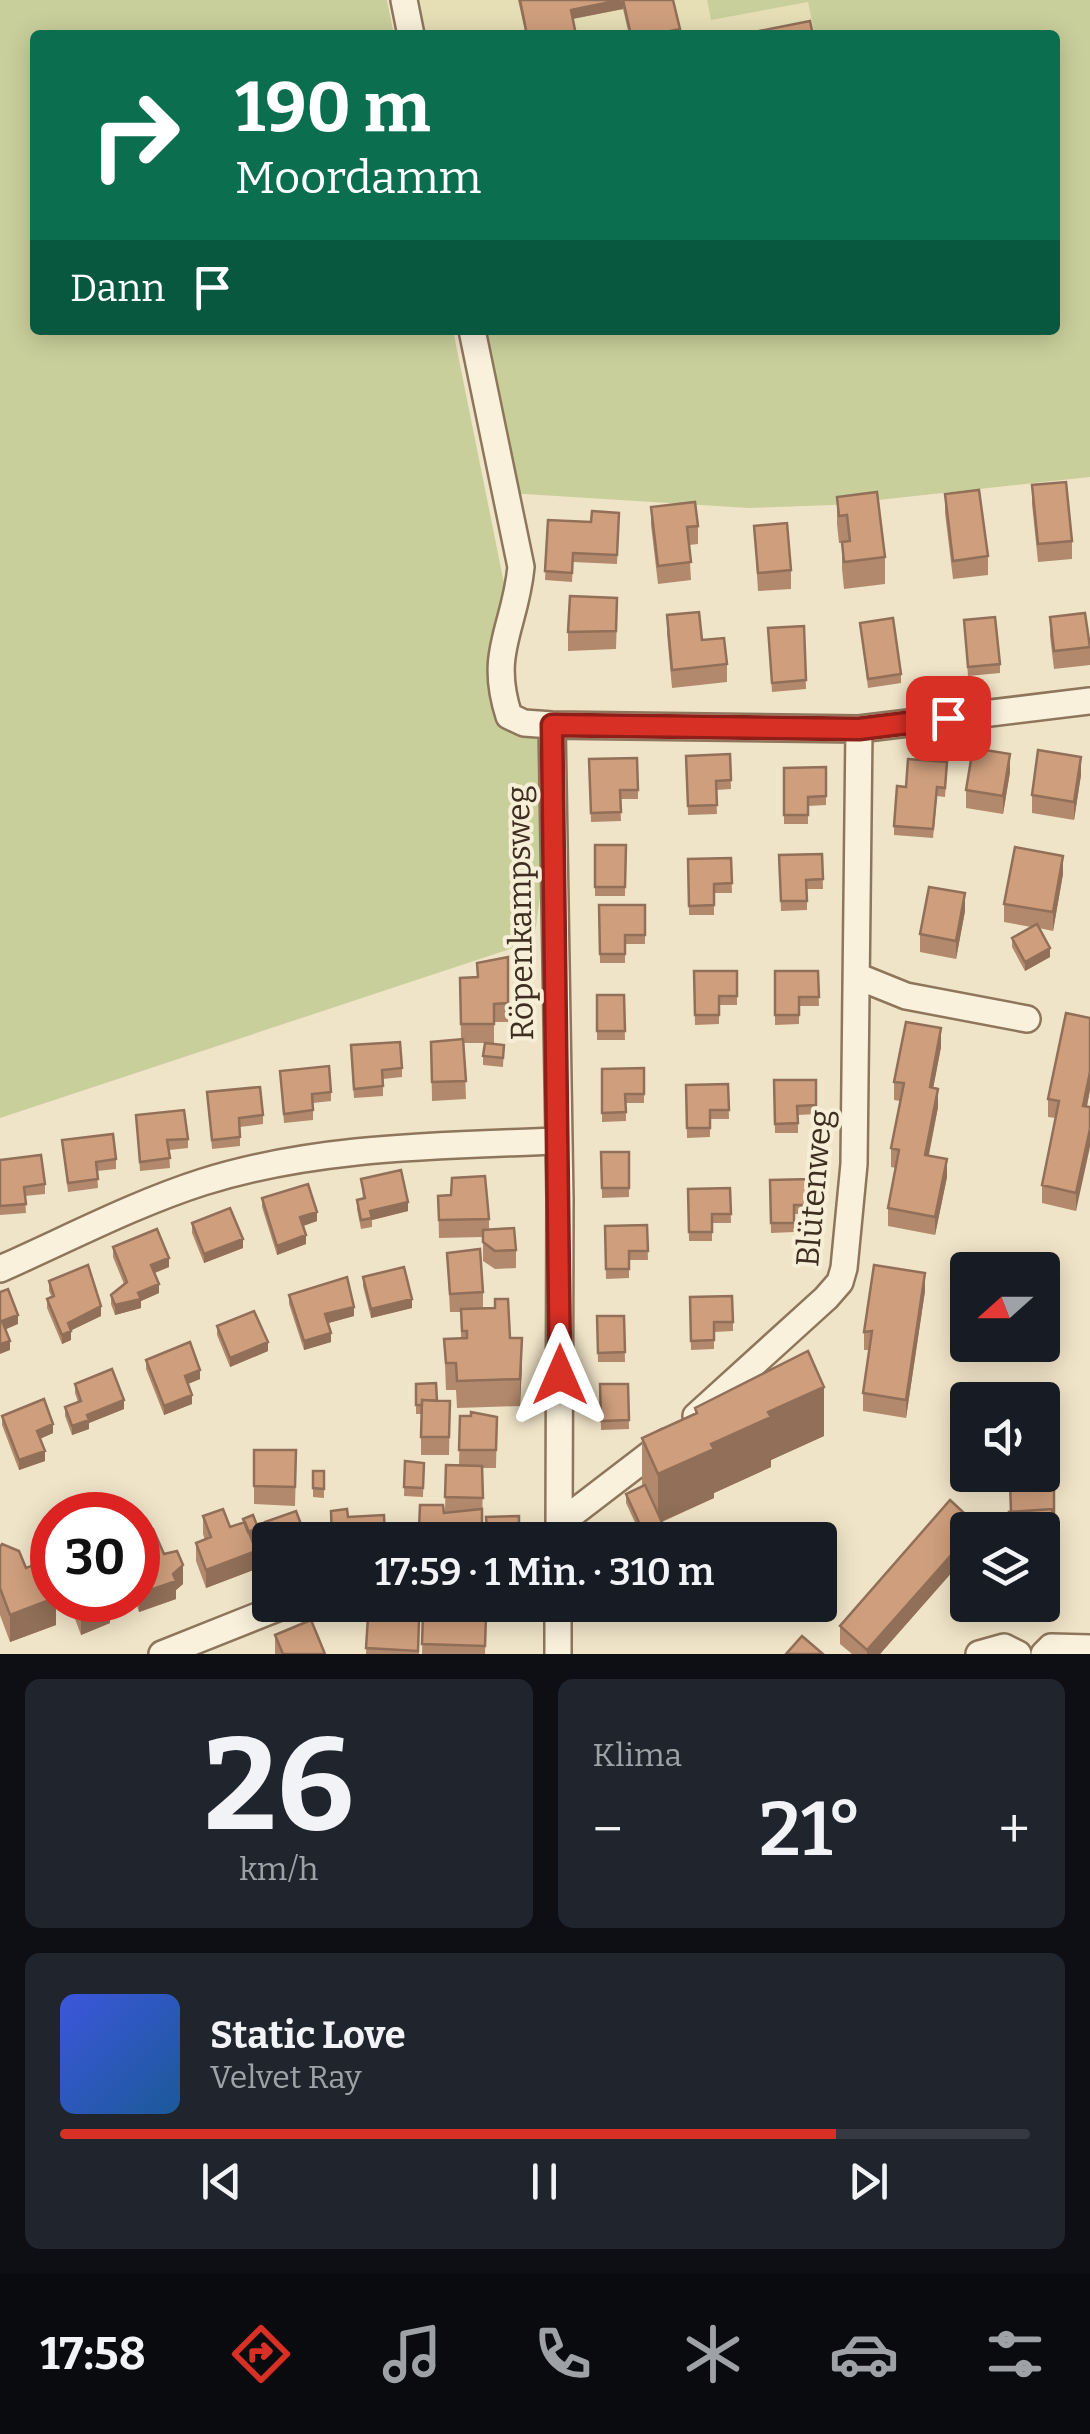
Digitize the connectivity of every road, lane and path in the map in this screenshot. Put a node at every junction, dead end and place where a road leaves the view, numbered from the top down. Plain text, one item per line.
1 (404, 0) edge
2 (410, 30) edge
3 (473, 335) edge
4 (1090, 702) edge
5 (552, 725) junction
6 (859, 729) junction
7 (860, 977) junction
8 (1027, 1019) dead end
9 (556, 1141) junction
10 (0, 1269) edge
11 (559, 1522) edge
12 (571, 1522) edge
13 (252, 1618) edge
14 (558, 1622) edge
15 (1090, 1648) edge
16 (162, 1654) edge
17 (558, 1654) edge
18 (979, 1654) edge
19 (1018, 1654) edge
20 (1044, 1654) edge

1 - 2 street
3 - 5 street
4 - 6 street
5 - 6 street
5 - 9 street, Röpenkampsweg
6 - 7 street, Blütenweg
7 - 8 street
7 - 12 street, Blütenweg
9 - 10 street
9 - 11 street, Röpenkampsweg
13 - 16 street
14 - 17 street
15 - 20 street
18 - 19 street

